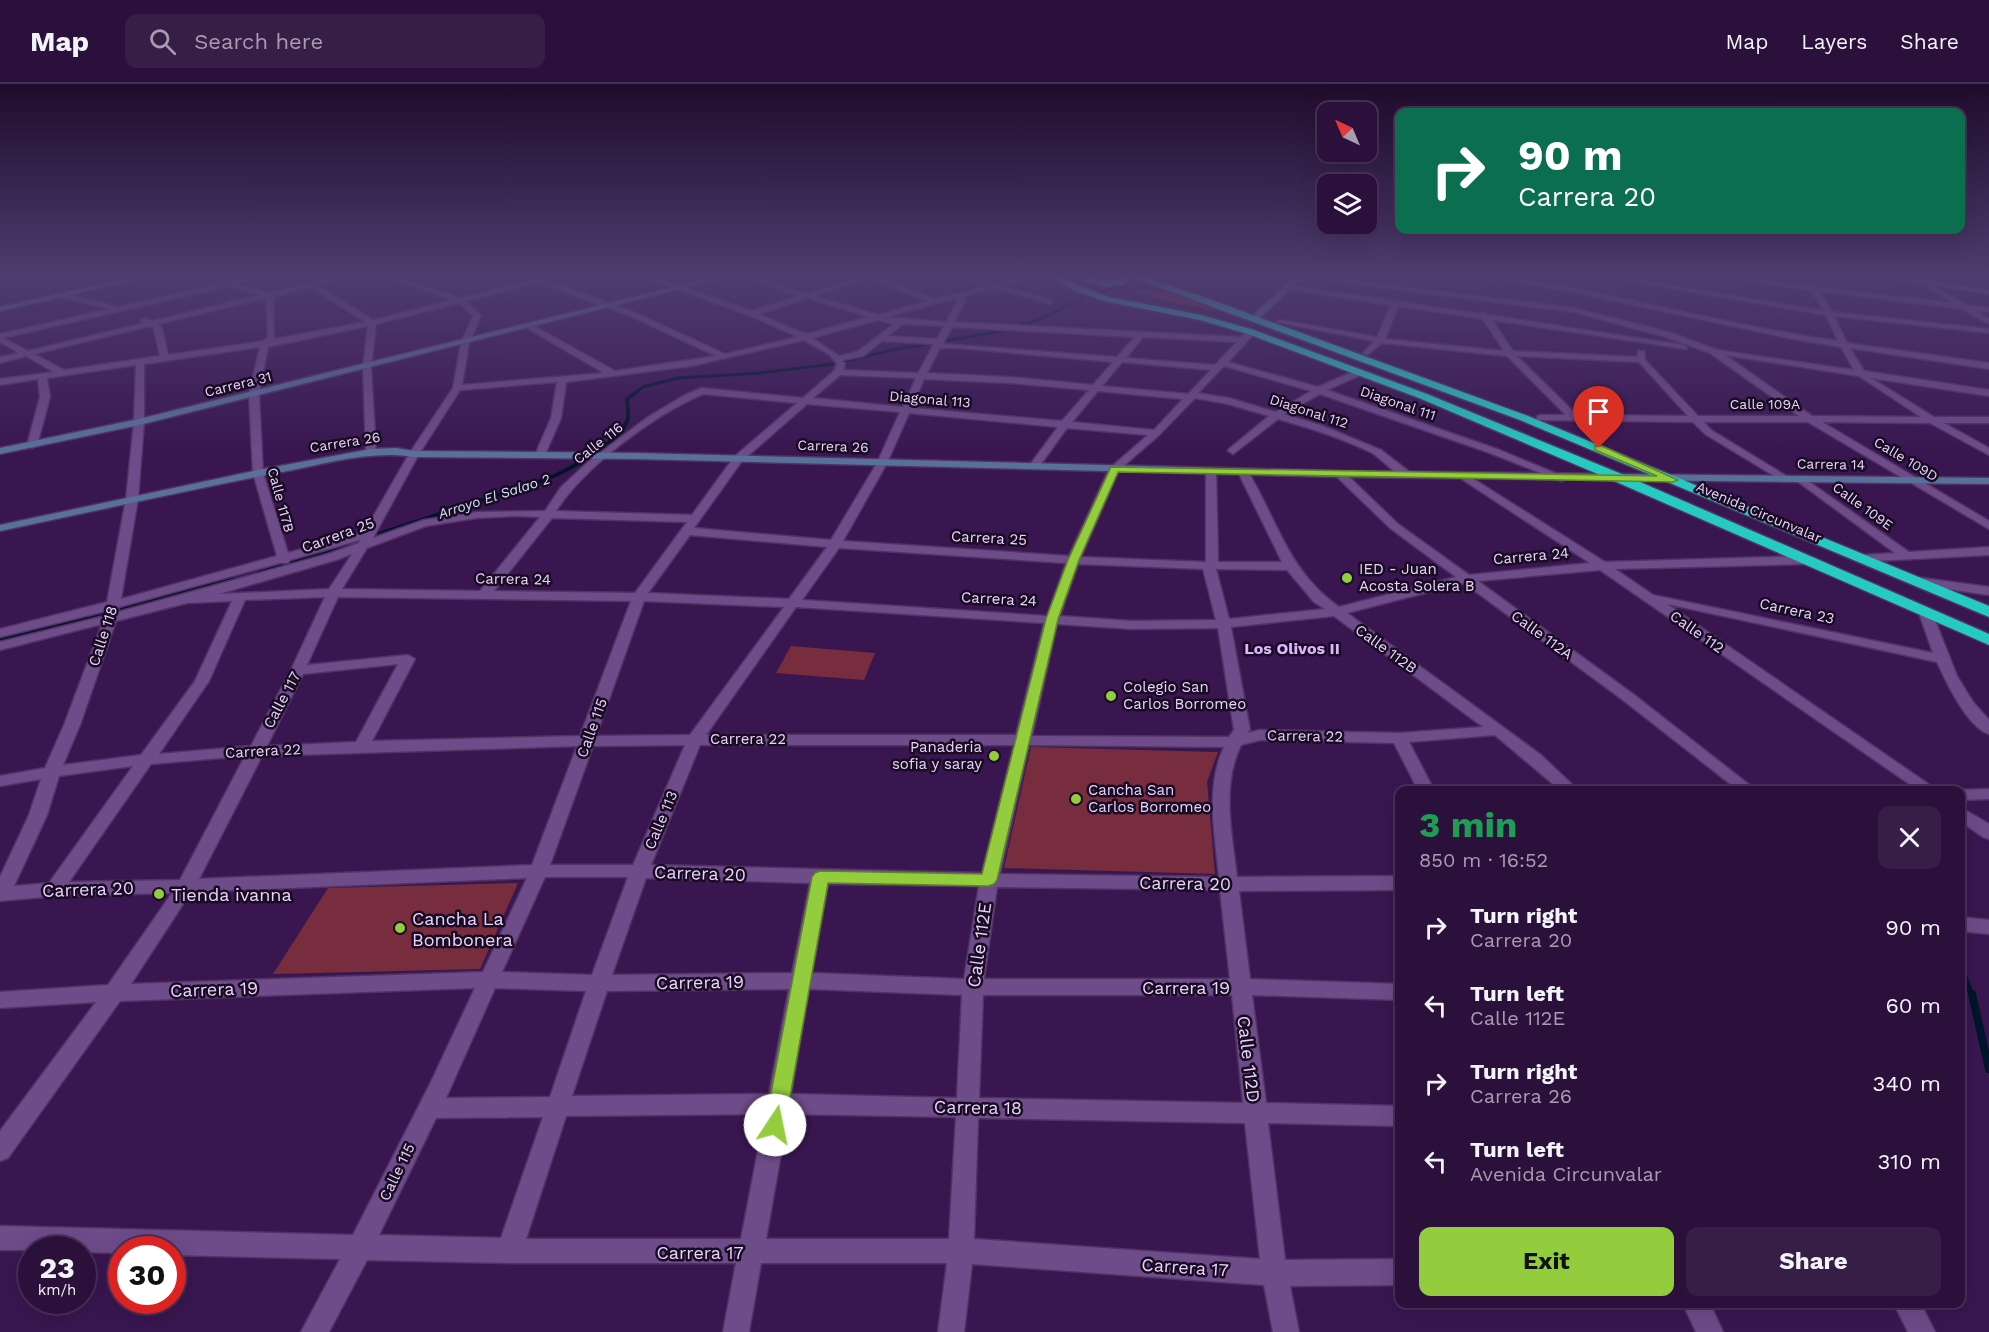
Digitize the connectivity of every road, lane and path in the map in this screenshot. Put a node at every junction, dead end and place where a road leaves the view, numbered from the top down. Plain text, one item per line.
1 (106, 335) edge
2 (160, 335) edge
3 (272, 335) edge
4 (308, 335) edge
5 (371, 335) edge
6 (468, 335) edge
7 (497, 335) edge
8 (546, 335) edge
9 (681, 335) edge
10 (803, 335) edge
11 (813, 335) edge
12 (884, 335) edge
13 (943, 335) edge
14 (1140, 335) edge
15 (1220, 335) edge
16 (1277, 335) edge
17 (1300, 335) edge
18 (1317, 335) edge
19 (1354, 335) edge
20 (1382, 335) edge
21 (1498, 335) edge
22 (1602, 335) edge
23 (1670, 335) edge
24 (1787, 335) edge
25 (1840, 335) edge
26 (1247, 336) junction
27 (807, 337) junction
28 (0, 338) edge
29 (881, 338) junction
30 (1380, 340) junction
31 (1640, 341) junction
32 (268, 343) junction
33 (465, 343) junction
34 (939, 343) junction
35 (1844, 345) junction
36 (1713, 351) junction
37 (29, 353) junction
38 (1367, 353) junction
39 (1511, 355) junction
40 (724, 357) junction
41 (165, 359) junction
42 (1121, 359) junction
43 (0, 360) edge
44 (1641, 360) junction
45 (140, 363) junction
46 (840, 364) junction
47 (1221, 365) junction
48 (1989, 366) edge
49 (368, 367) junction
50 (61, 372) junction
51 (1360, 372) junction
52 (613, 374) junction
53 (1861, 374) junction
54 (42, 375) junction
55 (921, 376) junction
56 (562, 378) junction
57 (0, 382) edge
58 (1098, 387) junction
59 (457, 388) junction
60 (1322, 390) junction
61 (702, 391) joint
62 (1989, 393) edge
63 (254, 394) junction
64 (1192, 396) junction
65 (805, 401) junction
66 (905, 410) junction
67 (1278, 414) junction
68 (1691, 417) junction
69 (1540, 418) junction
70 (1574, 418) junction
71 (1808, 418) junction
72 (1927, 418) junction
73 (1989, 420) edge
74 (139, 422) junction
75 (1065, 424) junction
76 (1156, 433) junction
77 (32, 445) junction
78 (0, 451) edge
79 (1233, 451) dead end
80 (371, 452) junction
81 (1989, 452) edge
82 (414, 454) junction
83 (540, 454) junction
84 (599, 455) junction
85 (738, 459) junction
86 (882, 463) junction
87 (1034, 466) junction
88 (1114, 469) junction
89 (1211, 471) junction
90 (1243, 472) junction
91 (258, 473) junction
92 (1340, 474) junction
93 (1407, 475) junction
94 (1464, 476) junction
95 (1562, 478) junction
96 (1619, 478) junction
97 (1635, 478) junction
98 (1784, 478) junction
99 (1801, 479) junction
100 (1673, 480) junction
101 (1911, 480) junction
102 (1989, 482) edge
103 (132, 500) junction
104 (550, 512) junction
105 (691, 525) junction
106 (1989, 526) edge
107 (0, 528) edge
108 (366, 539) junction
109 (834, 546) junction
110 (1989, 551) edge
111 (1908, 557) junction
112 (1862, 559) junction
113 (284, 560) junction
114 (1073, 560) junction
115 (1804, 560) junction
116 (1290, 566) junction
117 (1602, 566) junction
118 (1209, 567) junction
119 (1463, 579) junction
120 (1915, 581) junction
121 (1989, 591) edge
122 (333, 593) junction
123 (484, 595) junction
124 (241, 596) junction
125 (1646, 596) junction
126 (639, 597) junction
127 (187, 599) junction
128 (790, 603) junction
129 (112, 611) junction
130 (1336, 612) junction
131 (1989, 612) edge
132 (1926, 613) junction
133 (1052, 619) junction
134 (1224, 624) junction
135 (1989, 628) edge
136 (0, 633) edge
137 (1989, 640) edge
138 (0, 646) edge
139 (1941, 659) junction
140 (298, 670) junction
141 (1989, 729) edge
142 (1498, 730) junction
143 (1399, 738) junction
144 (695, 739) junction
145 (1022, 740) junction
146 (587, 741) junction
147 (1233, 742) junction
148 (362, 746) junction
149 (255, 751) junction
150 (146, 759) junction
151 (52, 771) junction
152 (0, 781) edge
153 (1424, 786) edge
154 (1565, 786) edge
155 (1743, 786) edge
156 (1923, 786) edge
157 (1989, 794) edge
158 (1965, 795) edge
159 (1965, 816) edge
160 (1989, 833) edge
161 (539, 871) junction
162 (639, 871) junction
163 (820, 877) junction
164 (988, 880) junction
165 (1395, 883) edge
166 (1228, 885) junction
167 (186, 886) junction
168 (54, 889) junction
169 (0, 894) edge
170 (1965, 925) edge
171 (1989, 927) edge
172 (489, 980) junction
173 (800, 981) junction
174 (599, 983) junction
175 (973, 987) junction
176 (1240, 987) junction
177 (1395, 992) edge
178 (114, 993) junction
179 (0, 1000) edge
180 (779, 1104) junction
181 (557, 1106) junction
182 (968, 1107) junction
183 (428, 1108) junction
184 (1255, 1112) junction
185 (1395, 1116) edge
186 (0, 1150) edge
187 (0, 1238) edge
188 (361, 1246) junction
189 (509, 1251) junction
190 (961, 1251) junction
191 (750, 1252) junction
192 (1395, 1272) edge
193 (1274, 1273) junction
194 (1698, 1308) edge
195 (1909, 1308) edge
196 (314, 1332) edge
197 (736, 1332) edge
198 (951, 1332) edge
199 (1286, 1332) edge
200 (1710, 1332) edge
201 (1922, 1332) edge

1 - 37 street
2 - 41 street
3 - 32 street, Calle 117B
4 - 32 street
5 - 49 street
6 - 33 street, Calle 117
7 - 33 street, Carrera 31
8 - 52 street
9 - 40 street
10 - 27 street
11 - 27 street
12 - 29 street
13 - 34 street, Calle 113
14 - 42 street
15 - 26 street
16 - 97 highway, Avenida Circunvalar
17 - 100 highway, Avenida Circunvalar
18 - 38 highway
19 - 30 street
20 - 30 street
21 - 39 street
22 - 31 street
23 - 36 street
24 - 35 street
25 - 35 street
26 - 47 street
26 - 51 highway
27 - 40 street
27 - 46 street
28 - 37 street
29 - 34 street, Diagonal 111
29 - 46 street
30 - 38 street
30 - 39 street
31 - 36 street
31 - 44 street
32 - 41 street
32 - 63 street, Calle 117B
33 - 49 street, Carrera 31
33 - 59 street, Calle 117
34 - 42 street, Diagonal 111
34 - 55 street, Calle 113
35 - 48 street
35 - 53 street
36 - 53 street
36 - 71 street, Calle 109D
37 - 43 street
37 - 50 street
38 - 69 highway
39 - 44 street
39 - 70 street
40 - 52 street
41 - 45 street
42 - 47 street, Diagonal 111
42 - 58 street
44 - 68 street
45 - 50 street
45 - 74 street, Calle 118
46 - 55 street, Diagonal 112
46 - 65 street, Calle 115
47 - 60 street, Diagonal 111
47 - 64 street
49 - 63 street, Carrera 31
49 - 80 street
50 - 54 street
51 - 60 street
51 - 96 highway
52 - 56 street
53 - 62 street
53 - 72 street
54 - 57 street
54 - 77 street
55 - 58 street, Diagonal 112
55 - 66 street, Calle 113
56 - 59 street
56 - 83 street
58 - 64 street, Diagonal 112
58 - 75 street
59 - 82 street, Calle 117
60 - 67 street
60 - 95 street, Diagonal 111
61 - 65 street, Diagonal 113
61 - 84 street, Calle 116
63 - 74 street, Carrera 31
63 - 91 street, Calle 117B
64 - 67 street, Diagonal 112
64 - 76 street
65 - 66 street, Diagonal 113
65 - 85 street, Calle 115
66 - 75 street, Diagonal 113
66 - 86 street, Calle 113
67 - 79 street
67 - 93 street, Diagonal 112
68 - 70 street, Calle 109A
68 - 71 street, Calle 109A
68 - 98 street
69 - 70 street, Calle 109A
69 - 100 highway
71 - 72 street, Calle 109A
71 - 101 street, Calle 109D
72 - 73 street, Calle 109A
72 - 81 street
74 - 77 street, Carrera 31
74 - 103 street, Calle 118
75 - 76 street, Diagonal 113
75 - 87 street
76 - 88 street
77 - 78 street, Carrera 31
80 - 82 street, Carrera 26
80 - 91 street, Carrera 26
82 - 83 street, Carrera 26
82 - 108 street, Calle 117
83 - 84 street, Carrera 26
84 - 85 street, Carrera 26
84 - 104 street, Calle 116
85 - 86 street, Carrera 26
85 - 105 street, Calle 115
86 - 87 street, Carrera 26
86 - 109 street, Calle 113
87 - 88 street, Carrera 26
88 - 89 street, Carrera 26
88 - 114 street, Calle 112E
89 - 90 street, Carrera 26
89 - 118 street, Calle 112D
90 - 92 street, Carrera 26
90 - 116 street, Calle 112B
91 - 103 street, Carrera 26
91 - 113 street, Calle 117B
92 - 93 street, Carrera 26
92 - 119 street, Calle 112A
93 - 94 street, Carrera 26
94 - 95 street, Carrera 26
94 - 117 street, Calle 112
95 - 96 street, Carrera 26
96 - 97 street, Carrera 26
96 - 115 highway
97 - 100 street, Carrera 26
97 - 135 highway, Avenida Circunvalar
98 - 99 street, Carrera 14
98 - 100 street, Carrera 14
99 - 101 street, Carrera 14
99 - 111 street, Calle 109E
100 - 112 highway, Avenida Circunvalar
101 - 102 street, Carrera 14
101 - 106 street, Calle 109D
103 - 107 street, Carrera 26
103 - 129 street, Calle 118
104 - 105 street, Carrera 25
104 - 108 street, Carrera 25
104 - 123 street, Calle 116
105 - 109 street, Carrera 25
105 - 126 street, Calle 115
108 - 113 street, Carrera 25
108 - 122 street, Calle 117
108 - 127 street, Carrera 25
109 - 114 street, Carrera 25
109 - 128 street, Calle 113
110 - 111 street
111 - 112 street
112 - 120 highway, Avenida Circunvalar
113 - 129 street, Carrera 25
114 - 118 street, Carrera 25
114 - 133 street, Calle 112E
115 - 117 street, Carrera 24
115 - 132 highway
116 - 118 street, Carrera 25
116 - 130 street, Calle 112B
117 - 119 street, Carrera 24
117 - 125 street, Calle 112
118 - 134 street, Calle 112D
119 - 130 street, Carrera 24
119 - 155 street, Calle 112A
120 - 121 street
120 - 131 highway, Avenida Circunvalar
122 - 123 street, Carrera 24
122 - 124 street, Carrera 24
122 - 140 street, Calle 117
123 - 126 street, Carrera 24
124 - 127 street, Carrera 24
124 - 150 street
125 - 139 street, Carrera 23
125 - 156 street, Calle 112
126 - 128 street, Carrera 24
126 - 146 street, Calle 115
127 - 129 street, Carrera 25
128 - 133 street, Carrera 24
128 - 144 street, Calle 113
129 - 136 street, Carrera 25
129 - 138 street, Carrera 25
129 - 151 street, Calle 118
130 - 134 street, Carrera 24
130 - 142 street, Calle 112B
132 - 137 highway
132 - 139 street
133 - 134 street, Carrera 24
133 - 145 street, Calle 112E
134 - 147 street, Calle 112D
139 - 141 street
140 - 148 street
140 - 149 street, Calle 117
142 - 143 street, Carrera 22
142 - 154 street, Calle 112B
143 - 147 street, Carrera 22
143 - 153 street
144 - 145 street, Carrera 22
144 - 146 street, Carrera 22
144 - 162 street, Calle 113
145 - 147 street, Carrera 22
145 - 164 street, Calle 112E
146 - 148 street, Carrera 22
146 - 161 street, Calle 115
147 - 166 street, Calle 112D
148 - 149 street, Carrera 22
149 - 150 street, Carrera 22
149 - 167 street, Calle 117
150 - 151 street, Carrera 22
150 - 168 street
151 - 152 street, Carrera 22
151 - 169 street, Calle 118
157 - 158 street
159 - 160 street
161 - 162 street, Carrera 20
161 - 167 street, Carrera 20
161 - 172 street, Calle 115
162 - 163 street, Carrera 20
162 - 174 street, Calle 113
163 - 164 street, Carrera 20
163 - 173 street
164 - 166 street, Carrera 20
164 - 175 street, Calle 112E
165 - 166 street, Carrera 20
166 - 176 street, Calle 112D
167 - 168 street, Carrera 20
167 - 178 street, Calle 117
168 - 169 street, Carrera 20
170 - 171 street
172 - 174 street, Carrera 19
172 - 178 street, Carrera 19
172 - 183 street, Calle 115
173 - 174 street, Carrera 19
173 - 175 street, Carrera 19
173 - 180 street
174 - 181 street, Calle 113
175 - 176 street, Carrera 19
175 - 182 street, Calle 112E
176 - 177 street, Carrera 19
176 - 184 street, Calle 112D
178 - 179 street, Carrera 19
178 - 186 street, Calle 117
180 - 181 street, Carrera 18
180 - 182 street, Carrera 18
180 - 191 street
181 - 183 street, Carrera 18
181 - 189 street, Calle 113
182 - 184 street, Carrera 18
182 - 190 street, Calle 112E
183 - 188 street, Calle 115
184 - 185 street, Carrera 18
184 - 193 street, Calle 112D
187 - 188 street, Carrera 17
188 - 189 street, Carrera 17
188 - 196 street, Calle 115
189 - 191 street, Carrera 17
190 - 191 street, Carrera 17
190 - 193 street, Carrera 17
190 - 198 street, Calle 112E
191 - 197 street
192 - 193 street, Carrera 17
193 - 199 street, Calle 112D
194 - 200 street
195 - 201 street

